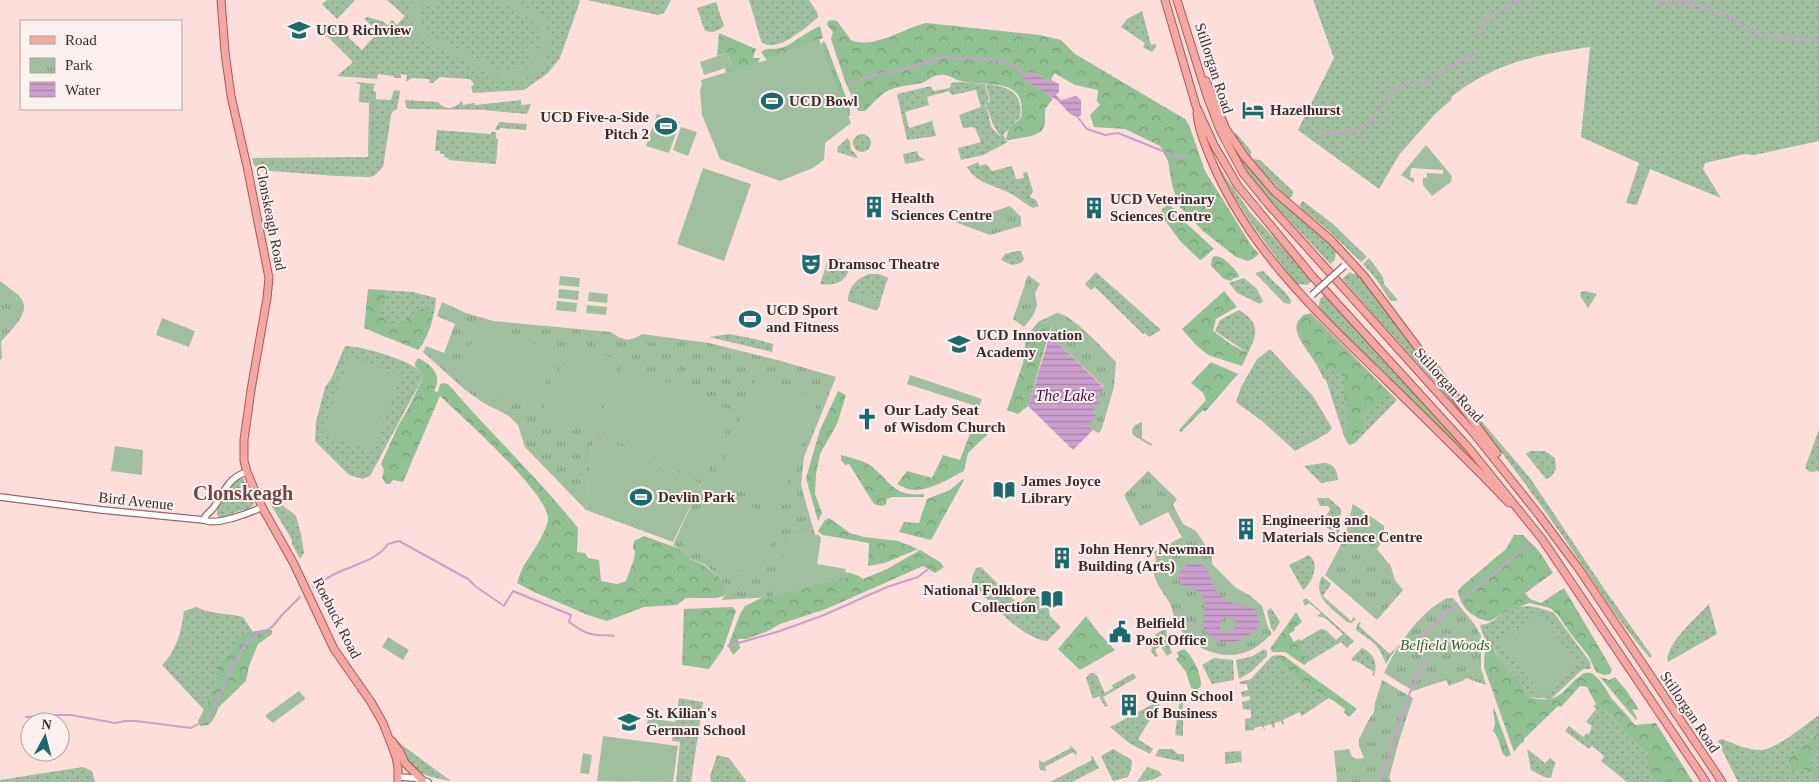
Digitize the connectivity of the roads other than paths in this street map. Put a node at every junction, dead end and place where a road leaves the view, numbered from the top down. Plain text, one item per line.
1 (221, 0) edge
2 (1165, 0) edge
3 (1177, 0) edge
4 (1200, 69) junction
5 (1196, 106) junction
6 (1347, 263) junction
7 (1306, 301) junction
8 (246, 472) junction
9 (0, 497) edge
10 (262, 507) junction
11 (213, 510) junction
12 (1540, 515) junction
13 (204, 520) junction
14 (216, 520) junction
15 (1542, 539) junction
16 (389, 737) junction
17 (398, 779) edge
18 (425, 781) edge
19 (1706, 782) edge
20 (1722, 782) edge

1 - 8 main road, Clonskeagh Road
2 - 5 main road, Stillorgan Road
3 - 4 main road, Stillorgan Road
4 - 6 main road
4 - 12 main road, Stillorgan Road
5 - 7 main road
5 - 15 main road, Stillorgan Road
6 - 7 street, bridge
6 - 12 main road
7 - 15 main road
8 - 10 main road, Roebuck Road
8 - 11 street
9 - 13 street, Bird Avenue
10 - 14 street, Bird Avenue
10 - 16 main road, Roebuck Road
11 - 13 street
11 - 14 street
12 - 20 main road, Stillorgan Road
13 - 14 street, Bird Avenue
15 - 19 main road, Stillorgan Road
16 - 17 main road, Roebuck Road
16 - 18 main road
17 - 18 street, Roebuck Road

